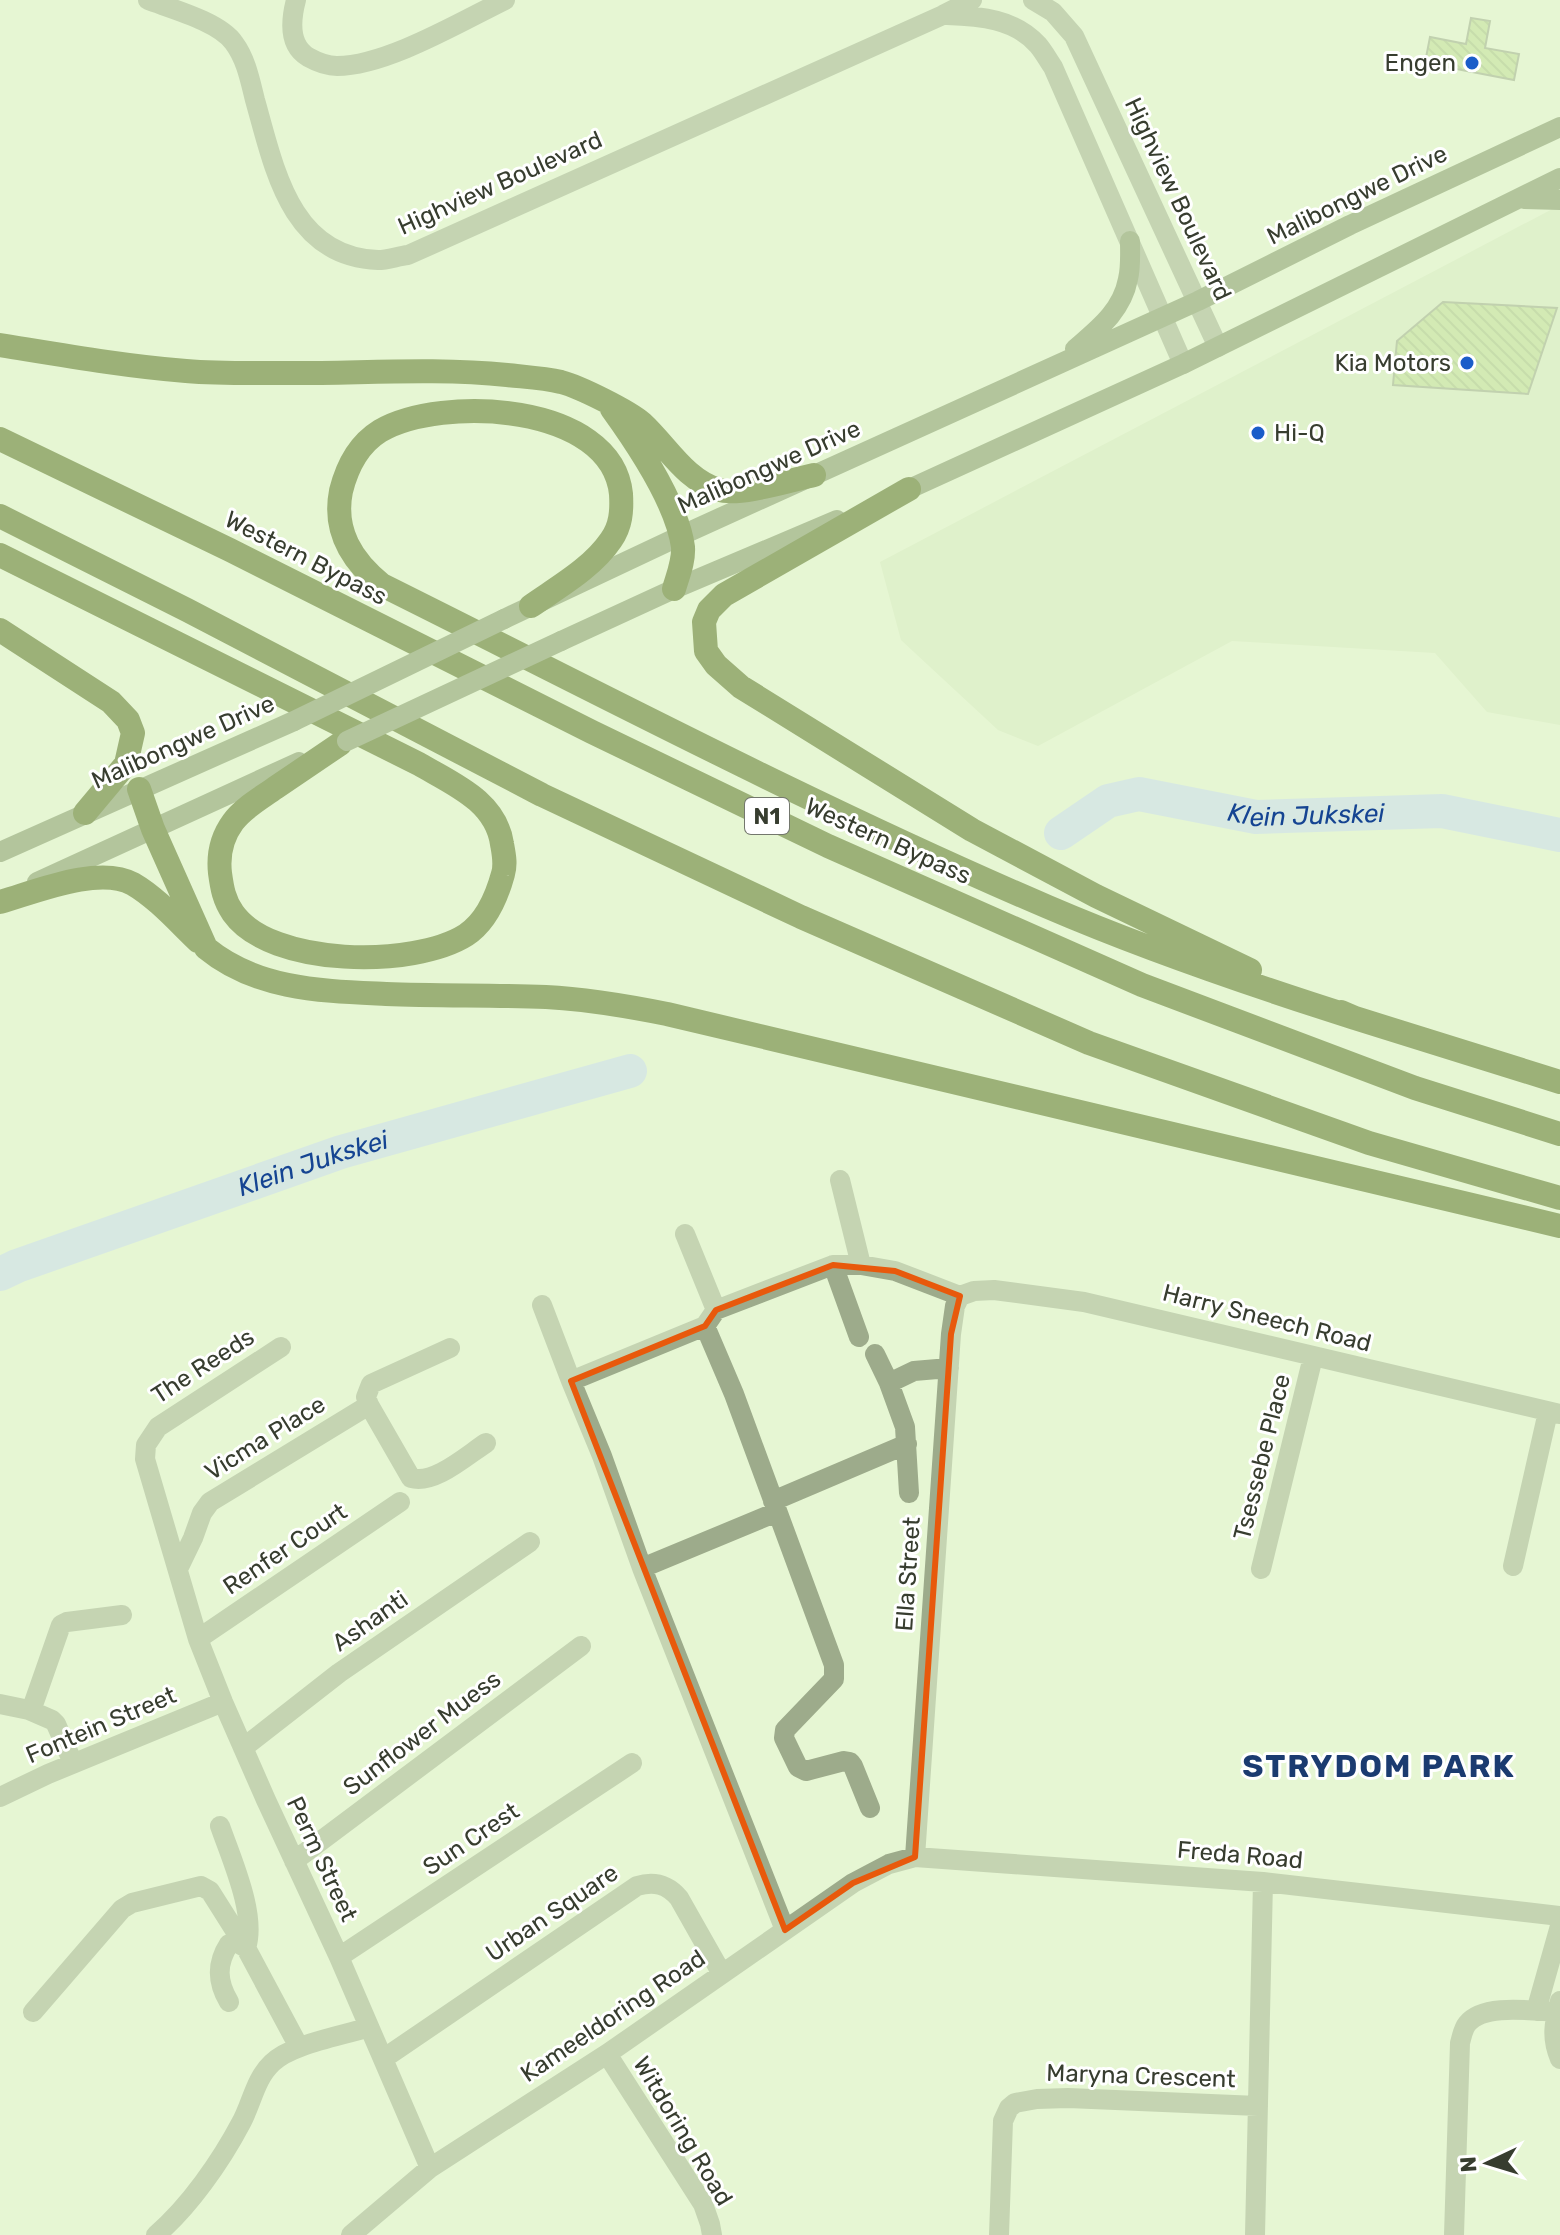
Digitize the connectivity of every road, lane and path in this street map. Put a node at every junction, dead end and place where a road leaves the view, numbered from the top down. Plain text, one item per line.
1 (148, 0) edge
2 (296, 0) edge
3 (505, 0) edge
4 (972, 0) edge
5 (1033, 0) edge
6 (943, 15) junction
7 (1560, 127) edge
8 (1560, 178) edge
9 (1518, 199) junction
10 (1560, 200) edge
11 (1130, 241) junction
12 (1198, 301) junction
13 (1164, 317) junction
14 (0, 345) edge
15 (1218, 347) junction
16 (1183, 364) junction
17 (1057, 365) junction
18 (609, 404) junction
19 (0, 439) edge
20 (814, 475) junction
21 (909, 489) junction
22 (0, 516) edge
23 (680, 536) junction
24 (0, 555) edge
25 (674, 589) junction
26 (531, 606) junction
27 (0, 630) edge
28 (343, 742) junction
29 (139, 789) junction
30 (85, 813) junction
31 (153, 829) junction
32 (0, 852) edge
33 (0, 900) edge
34 (206, 948) junction
35 (1355, 1018) junction
36 (1560, 1082) edge
37 (1560, 1134) edge
38 (840, 1180) dead end
39 (1560, 1198) edge
40 (1560, 1226) edge
41 (685, 1234) dead end
42 (833, 1265) junction
43 (861, 1265) junction
44 (960, 1296) junction
45 (542, 1305) dead end
46 (710, 1318) junction
47 (859, 1337) dead end
48 (281, 1347) dead end
49 (450, 1348) dead end
50 (875, 1354) dead end
51 (1313, 1357) junction
52 (949, 1368) junction
53 (571, 1381) junction
54 (889, 1383) junction
55 (369, 1405) junction
56 (1554, 1413) edge
57 (486, 1443) dead end
58 (907, 1444) junction
59 (909, 1493) dead end
60 (400, 1502) dead end
61 (775, 1506) junction
62 (530, 1542) dead end
63 (1513, 1566) dead end
64 (179, 1567) junction
65 (642, 1568) junction
66 (1261, 1569) dead end
67 (122, 1615) dead end
68 (198, 1639) junction
69 (581, 1646) dead end
70 (223, 1702) junction
71 (0, 1704) edge
72 (29, 1710) junction
73 (243, 1748) junction
74 (73, 1763) junction
75 (632, 1763) dead end
76 (0, 1797) edge
77 (870, 1808) dead end
78 (220, 1826) dead end
79 (915, 1857) junction
80 (294, 1861) junction
81 (1263, 1882) junction
82 (1560, 1916) edge
83 (1560, 1926) edge
84 (785, 1930) junction
85 (246, 1948) junction
86 (339, 1957) junction
87 (722, 1974) junction
88 (229, 2002) dead end
89 (1551, 2008) edge
90 (33, 2012) dead end
91 (369, 2027) junction
92 (299, 2047) junction
93 (607, 2054) junction
94 (383, 2059) junction
95 (1560, 2059) edge
96 (1258, 2106) junction
97 (430, 2168) junction
98 (156, 2235) edge
99 (351, 2235) edge
100 (712, 2235) edge
101 (999, 2235) edge
102 (1255, 2235) edge
103 (1454, 2235) edge

1 - 6 street, Highview Boulevard
2 - 3 street
4 - 6 street, Highview Boulevard
5 - 12 street, Highview Boulevard
6 - 11 street, Highview Boulevard
7 - 12 main road, Malibongwe Drive
8 - 9 main road
9 - 10 main road
9 - 15 main road
11 - 13 street, Highview Boulevard
11 - 17 main road
12 - 13 main road, Malibongwe Drive
12 - 15 street, Highview Boulevard
13 - 16 street, Highview Boulevard
13 - 17 main road, Malibongwe Drive
14 - 18 highway
15 - 16 main road
16 - 21 main road
17 - 20 main road, Malibongwe Drive
18 - 20 highway
18 - 23 highway
19 - 37 highway, Western Bypass / N1
20 - 23 main road, Malibongwe Drive
21 - 25 main road
21 - 35 highway
22 - 39 highway
23 - 25 highway
23 - 26 main road, Malibongwe Drive
24 - 28 highway
25 - 28 main road, bridge
26 - 29 main road, Malibongwe Drive, bridge
26 - 35 highway
27 - 30 highway
28 - 31 main road
29 - 30 main road, Malibongwe Drive
29 - 31 highway
30 - 32 main road, Malibongwe Drive
31 - 33 main road
31 - 34 highway
33 - 34 highway
34 - 40 highway
35 - 36 highway
38 - 43 street
41 - 46 street
42 - 43 street
42 - 46 street
42 - 47 street
43 - 44 street
44 - 51 street, Harry Sneech Road
44 - 52 street, Ella Street
45 - 53 street
46 - 53 street
46 - 61 street
48 - 64 street, The Reeds
49 - 55 street, Vicma Place
50 - 54 street
51 - 56 street, Harry Sneech Road
51 - 66 street, Tsessebe Place
52 - 54 street
52 - 79 street, Ella Street
53 - 65 street
54 - 58 street
55 - 57 street
55 - 64 street, Vicma Place
56 - 63 street
58 - 59 street
58 - 61 street
60 - 68 street, Renfer Court
61 - 65 street
61 - 77 street
62 - 73 street, Ashanti
64 - 68 street, Perm Street
65 - 84 street
67 - 72 street
68 - 70 street, Perm Street
69 - 80 street, Sunflower Muess
70 - 73 street, Perm Street
70 - 74 street, Fontein Street
71 - 72 street
72 - 74 street
73 - 80 street, Perm Street
74 - 76 street, Fontein Street
75 - 86 street, Sun Crest
78 - 85 street
79 - 81 street, Freda Road
79 - 84 street, Kameeldoring Road
80 - 86 street, Perm Street
81 - 82 street, Freda Road
81 - 96 street
83 - 89 street
84 - 87 street, Kameeldoring Road
85 - 88 street
85 - 90 street
85 - 92 street
86 - 91 street, Perm Street
87 - 93 street, Kameeldoring Road
87 - 94 street, Urban Square
89 - 95 street
89 - 103 street
91 - 92 street
91 - 94 street, Perm Street
92 - 98 street
93 - 97 street, Kameeldoring Road
93 - 100 street, Witdoring Road
94 - 97 street, Perm Street
96 - 101 street, Maryna Crescent
96 - 102 street
97 - 99 street, Kameeldoring Road

